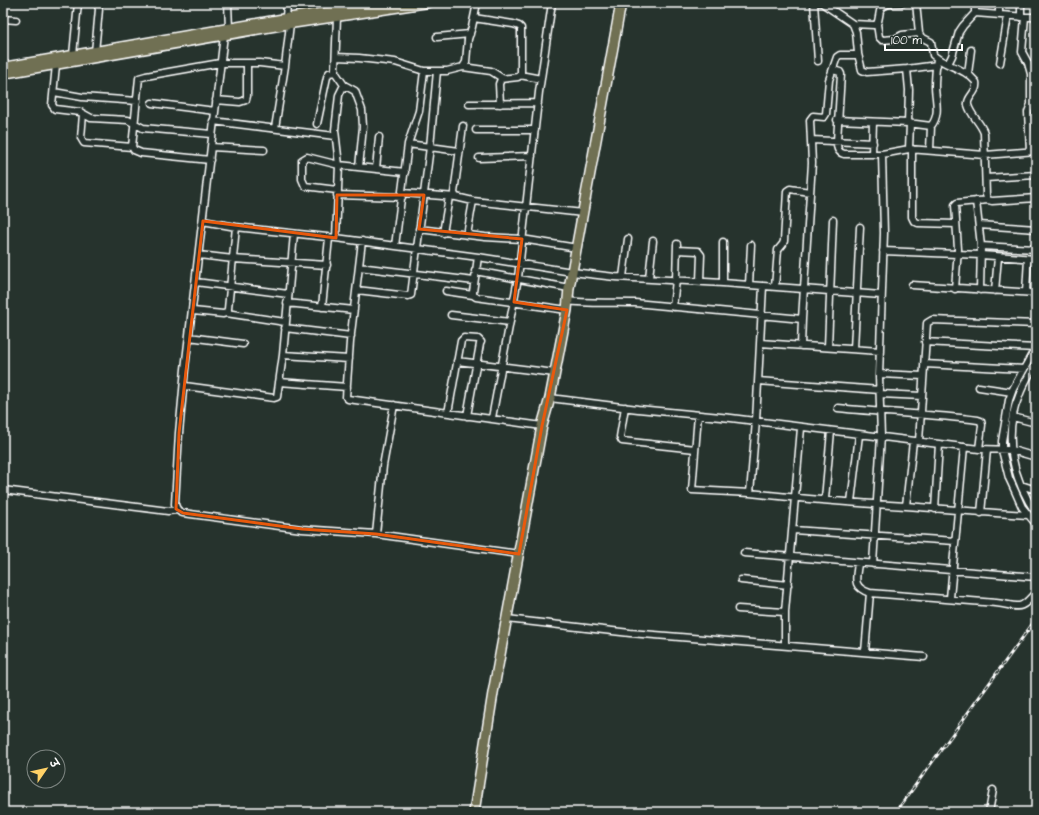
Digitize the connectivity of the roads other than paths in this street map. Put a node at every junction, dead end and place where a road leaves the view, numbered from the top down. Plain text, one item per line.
1 (78, 3) edge
2 (97, 3) edge
3 (228, 3) edge
4 (287, 3) edge
5 (385, 3) edge
6 (428, 3) edge
7 (476, 3) edge
8 (552, 3) edge
9 (620, 3) edge
10 (814, 3) edge
11 (822, 3) edge
12 (903, 3) edge
13 (916, 3) edge
14 (975, 3) edge
15 (999, 3) edge
16 (1021, 3) edge
17 (975, 13) junction
18 (999, 14) junction
19 (1008, 16) junction
20 (337, 17) junction
21 (1023, 17) junction
22 (1036, 17) edge
23 (474, 18) junction
24 (3, 19) edge
25 (16, 20) dead end
26 (288, 21) junction
27 (853, 24) junction
28 (877, 24) junction
29 (226, 32) junction
30 (919, 33) junction
31 (470, 34) junction
32 (437, 37) dead end
33 (971, 50) dead end
34 (95, 52) junction
35 (858, 54) junction
36 (73, 55) junction
37 (336, 57) junction
38 (818, 61) dead end
39 (937, 61) junction
40 (220, 63) junction
41 (1000, 63) dead end
42 (247, 64) junction
43 (948, 64) junction
44 (56, 65) junction
45 (285, 66) junction
46 (3, 67) edge
47 (463, 67) junction
48 (907, 69) junction
49 (833, 70) junction
50 (424, 71) junction
51 (437, 71) junction
52 (335, 72) junction
53 (3, 74) edge
54 (968, 74) junction
55 (520, 75) junction
56 (502, 78) junction
57 (541, 79) junction
58 (344, 86) junction
59 (54, 92) junction
60 (216, 100) junction
61 (137, 101) junction
62 (152, 103) dead end
63 (538, 103) junction
64 (469, 104) dead end
65 (500, 104) junction
66 (215, 111) junction
67 (83, 114) junction
68 (837, 120) junction
69 (213, 121) junction
70 (873, 122) junction
71 (135, 123) junction
72 (909, 123) junction
73 (317, 124) dead end
74 (463, 126) dead end
75 (931, 126) junction
76 (275, 128) junction
77 (476, 130) dead end
78 (535, 130) junction
79 (212, 134) junction
80 (334, 136) junction
81 (379, 137) dead end
82 (812, 140) junction
83 (837, 141) junction
84 (873, 143) junction
85 (408, 144) junction
86 (132, 147) junction
87 (211, 147) junction
88 (430, 147) junction
89 (911, 149) junction
90 (264, 150) dead end
91 (930, 150) junction
92 (460, 151) junction
93 (1033, 151) edge
94 (872, 154) junction
95 (882, 154) junction
96 (985, 155) junction
97 (532, 156) junction
98 (479, 158) dead end
99 (210, 160) junction
100 (339, 165) junction
101 (359, 167) junction
102 (376, 169) junction
103 (405, 172) junction
104 (1036, 175) edge
105 (986, 178) junction
106 (337, 192) junction
107 (810, 192) junction
108 (402, 195) junction
109 (424, 195) junction
110 (449, 197) junction
111 (456, 198) junction
112 (1036, 198) edge
113 (988, 200) junction
114 (473, 201) junction
115 (976, 201) junction
116 (526, 207) junction
117 (583, 214) junction
118 (833, 220) dead end
119 (203, 221) junction
120 (956, 224) junction
121 (979, 225) junction
122 (236, 227) junction
123 (860, 227) dead end
124 (419, 229) junction
125 (1036, 229) edge
126 (443, 233) junction
127 (294, 234) junction
128 (467, 235) junction
129 (333, 238) junction
130 (522, 239) junction
131 (628, 239) dead end
132 (362, 241) junction
133 (653, 241) dead end
134 (723, 242) dead end
135 (752, 245) dead end
136 (396, 246) junction
137 (980, 246) junction
138 (577, 248) junction
139 (417, 249) junction
140 (1036, 249) edge
141 (884, 251) junction
142 (958, 254) junction
143 (199, 255) junction
144 (981, 255) junction
145 (478, 257) junction
146 (998, 257) junction
147 (233, 259) junction
148 (1028, 259) junction
149 (1036, 259) edge
150 (291, 262) junction
151 (520, 263) junction
152 (327, 265) junction
153 (359, 267) junction
154 (475, 271) junction
155 (572, 272) junction
156 (414, 275) junction
157 (623, 277) junction
158 (518, 278) junction
159 (649, 278) junction
160 (676, 280) junction
161 (474, 281) junction
162 (700, 281) junction
163 (196, 282) junction
164 (723, 283) junction
165 (749, 285) junction
166 (912, 285) dead end
167 (230, 286) junction
168 (763, 286) junction
169 (775, 286) junction
170 (569, 288) junction
171 (955, 288) junction
172 (357, 290) junction
173 (803, 290) junction
174 (980, 290) junction
175 (446, 291) dead end
176 (995, 291) junction
177 (831, 292) junction
178 (1026, 292) junction
179 (1036, 293) edge
180 (288, 294) junction
181 (858, 294) junction
182 (473, 295) junction
183 (881, 295) junction
184 (514, 302) junction
185 (287, 303) junction
186 (567, 305) junction
187 (322, 307) junction
188 (673, 307) junction
189 (354, 310) junction
190 (193, 312) junction
191 (226, 313) junction
192 (451, 315) dead end
193 (762, 316) junction
194 (802, 319) junction
195 (510, 322) junction
196 (1036, 324) edge
197 (285, 325) junction
198 (351, 336) junction
199 (189, 337) junction
200 (925, 342) junction
201 (760, 343) junction
202 (243, 344) dead end
203 (801, 346) junction
204 (1036, 347) edge
205 (828, 348) junction
206 (854, 349) junction
207 (880, 351) junction
208 (283, 355) junction
209 (349, 359) junction
210 (457, 361) junction
211 (1036, 363) edge
212 (477, 364) junction
213 (924, 364) junction
214 (501, 367) junction
215 (1024, 369) junction
216 (555, 374) junction
217 (880, 374) junction
218 (923, 376) junction
219 (758, 381) junction
220 (279, 382) junction
221 (185, 386) junction
222 (347, 387) junction
223 (979, 387) dead end
224 (880, 392) junction
225 (1012, 392) junction
226 (922, 396) junction
227 (550, 398) junction
228 (394, 405) junction
229 (625, 407) junction
230 (838, 408) dead end
231 (879, 412) junction
232 (448, 413) junction
233 (920, 414) junction
234 (698, 415) junction
235 (467, 416) junction
236 (1013, 417) junction
237 (492, 418) junction
238 (756, 421) junction
239 (1036, 423) edge
240 (542, 426) junction
241 (801, 428) junction
242 (831, 431) junction
243 (859, 435) junction
244 (881, 436) junction
245 (916, 441) junction
246 (939, 444) junction
247 (964, 447) junction
248 (695, 448) junction
249 (979, 449) junction
250 (987, 450) junction
251 (1006, 450) junction
252 (1036, 457) edge
253 (1020, 485) junction
254 (3, 490) edge
255 (1036, 490) edge
256 (750, 493) junction
257 (795, 498) junction
258 (825, 499) junction
259 (851, 502) junction
260 (877, 504) junction
261 (906, 506) junction
262 (935, 509) junction
263 (177, 510) junction
264 (958, 511) junction
265 (981, 513) junction
266 (1036, 513) edge
267 (1028, 515) junction
268 (1036, 524) edge
269 (793, 530) junction
270 (376, 534) junction
271 (875, 536) junction
272 (955, 541) junction
273 (744, 553) dead end
274 (519, 554) junction
275 (790, 557) junction
276 (858, 564) junction
277 (873, 564) junction
278 (953, 570) junction
279 (1036, 577) edge
280 (741, 580) dead end
281 (788, 585) junction
282 (870, 592) junction
283 (1036, 592) edge
284 (950, 598) junction
285 (738, 609) dead end
286 (785, 612) junction
287 (507, 619) junction
288 (784, 645) junction
289 (865, 652) junction
290 (924, 657) dead end
291 (993, 790) dead end
292 (474, 812) edge
293 (989, 812) edge

1 - 36 street
2 - 34 street
3 - 29 street
4 - 26 street
5 - 26 main road
6 - 20 main road
7 - 23 street
8 - 57 street
9 - 117 highway
10 - 38 street
11 - 27 street
12 - 28 street
13 - 30 street
14 - 17 street
15 - 18 street
16 - 21 street
17 - 18 street
17 - 43 street
18 - 19 street
19 - 21 street
19 - 41 street
20 - 26 main road
20 - 37 street
21 - 22 street
21 - 93 street
23 - 31 street
23 - 55 street
24 - 25 street
26 - 29 main road
26 - 45 street
27 - 28 street
27 - 35 street
28 - 30 street
29 - 34 main road
29 - 40 street
29 - 44 main road
30 - 39 street
31 - 32 street
31 - 47 street
33 - 54 street
34 - 36 main road
35 - 48 street
35 - 49 street
36 - 46 main road
37 - 50 street
37 - 52 street
39 - 43 street
39 - 48 street
39 - 75 street
40 - 42 street
40 - 60 street
40 - 61 street
42 - 45 street
42 - 60 street
43 - 54 street
44 - 53 main road
44 - 59 street
45 - 76 street
47 - 51 street
47 - 56 street
48 - 72 street
49 - 68 street
49 - 82 street
50 - 51 street
50 - 85 street
51 - 88 street
52 - 58 street
52 - 73 street
54 - 96 street
55 - 56 street
55 - 57 street
56 - 65 street
57 - 63 street
58 - 80 street
58 - 101 street
59 - 61 street
59 - 67 street
60 - 66 street
61 - 71 street
62 - 66 street
63 - 65 street
63 - 78 street
64 - 65 street
66 - 69 street
67 - 71 street
67 - 86 street
68 - 70 street
68 - 83 street
69 - 76 street
69 - 79 street
70 - 72 street
70 - 84 street
71 - 79 street
71 - 86 street
72 - 75 street
72 - 89 street
74 - 92 street
75 - 91 street
76 - 80 street
77 - 78 street
78 - 97 street
79 - 87 street
80 - 100 street
81 - 102 street
82 - 83 street
82 - 107 street
83 - 84 street
83 - 94 street
84 - 94 street
85 - 88 street
85 - 103 street
86 - 99 street
87 - 90 street
87 - 99 street
88 - 92 street
88 - 109 street
89 - 91 street
89 - 95 street
89 - 120 street
91 - 96 street
92 - 111 street
93 - 96 street
94 - 95 street
95 - 141 street
96 - 105 street
97 - 98 street
97 - 116 street
99 - 119 street
100 - 101 street
100 - 106 street
100 - 106 street
101 - 102 street
102 - 103 street
103 - 108 street
104 - 105 street
105 - 113 street
106 - 108 street
106 - 129 street
107 - 169 street
107 - 173 street
108 - 109 street
108 - 136 street
109 - 110 street
109 - 124 street
110 - 111 street
110 - 126 street
111 - 114 street
112 - 113 street
113 - 115 street
114 - 116 street
114 - 128 street
115 - 120 street
115 - 121 street
116 - 117 street
116 - 130 street
117 - 138 highway
118 - 177 street
119 - 122 street
119 - 143 street
120 - 142 street
121 - 125 street
121 - 137 street
122 - 127 street
122 - 147 street
123 - 181 street
124 - 126 street
124 - 139 street
126 - 128 street
127 - 129 street
127 - 150 street
128 - 130 street
129 - 132 street
129 - 152 street
130 - 138 street
130 - 151 street
131 - 157 street
132 - 136 street
132 - 153 street
133 - 159 street
134 - 164 street
135 - 165 street
136 - 139 street
137 - 140 street
137 - 144 street
138 - 155 highway
139 - 145 street
139 - 156 street
141 - 142 street
141 - 183 street
142 - 144 street
142 - 171 street
143 - 147 street
143 - 163 street
144 - 146 street
144 - 174 street
145 - 151 street
145 - 154 street
146 - 148 street
146 - 176 street
147 - 150 street
147 - 167 street
148 - 149 street
148 - 178 street
150 - 152 street
150 - 180 street
151 - 155 street
151 - 158 street
152 - 187 street
153 - 156 street
153 - 172 street
154 - 158 street
154 - 161 street
155 - 157 street
155 - 170 highway
156 - 161 street
156 - 172 street
157 - 159 street
158 - 170 street
158 - 184 street
159 - 160 street
160 - 162 street
160 - 162 street
160 - 188 street
161 - 182 street
162 - 164 street
163 - 167 street
163 - 190 street
164 - 165 street
165 - 168 street
166 - 171 street
167 - 180 street
167 - 191 street
168 - 169 street
168 - 193 street
169 - 173 street
170 - 186 highway
171 - 174 street
172 - 189 street
173 - 177 street
173 - 194 street
174 - 176 street
175 - 182 street
176 - 178 street
177 - 181 street
177 - 205 street
178 - 179 street
180 - 185 street
181 - 183 street
181 - 206 street
182 - 184 street
183 - 207 street
184 - 186 street
184 - 195 street
185 - 187 street
185 - 197 street
186 - 188 street
186 - 216 highway
187 - 189 street
188 - 193 street
189 - 198 street
190 - 191 street
190 - 199 street
191 - 197 street
192 - 195 street
193 - 194 street
193 - 201 street
194 - 203 street
195 - 214 street
196 - 200 street
197 - 198 street
197 - 208 street
198 - 209 street
199 - 202 street
199 - 221 street
200 - 204 street
200 - 213 street
201 - 203 street
201 - 219 street
203 - 205 street
204 - 215 street
205 - 206 street
206 - 207 street
207 - 217 street
208 - 209 street
208 - 220 street
209 - 222 street
210 - 212 street
210 - 212 street
210 - 232 street
211 - 236 street
212 - 214 street
212 - 235 street
213 - 215 street
213 - 218 street
214 - 216 street
214 - 237 street
215 - 225 street
216 - 227 highway
217 - 218 street
217 - 224 street
218 - 226 street
219 - 224 street
219 - 238 street
220 - 221 street
220 - 222 street
221 - 263 street
222 - 228 street
223 - 225 street
224 - 226 street
224 - 231 street
225 - 251 street
226 - 233 street
227 - 229 street
227 - 240 highway
228 - 232 street
228 - 270 street
229 - 234 street
229 - 248 street
230 - 231 street
231 - 233 street
231 - 244 street
232 - 235 street
233 - 245 street
233 - 249 street
234 - 238 street
234 - 248 street
235 - 237 street
236 - 239 street
236 - 251 street
237 - 240 street
238 - 241 street
238 - 256 street
240 - 274 highway
241 - 242 street
241 - 257 street
242 - 243 street
242 - 258 street
243 - 244 street
243 - 259 street
244 - 245 street
244 - 260 street
245 - 246 street
245 - 261 street
246 - 247 street
246 - 262 street
247 - 249 street
247 - 264 street
248 - 256 street
249 - 250 street
250 - 251 street
250 - 265 street
251 - 252 street
251 - 253 street
251 - 267 street
253 - 255 street
253 - 266 street
254 - 263 street
256 - 257 street
257 - 258 street
257 - 269 street
258 - 259 street
259 - 260 street
260 - 261 street
260 - 271 street
261 - 262 street
262 - 264 street
263 - 270 street
264 - 265 street
264 - 272 street
265 - 267 street
267 - 268 street
269 - 271 street
269 - 275 street
270 - 274 street
271 - 272 street
271 - 277 street
272 - 278 street
273 - 275 street
274 - 287 highway
275 - 276 street
275 - 281 street
276 - 277 street
276 - 282 street
277 - 278 street
278 - 279 street
278 - 284 street
280 - 281 street
281 - 286 street
282 - 284 street
282 - 289 street
283 - 284 street
285 - 286 street
286 - 288 street
287 - 288 street
287 - 292 highway
288 - 289 street
289 - 290 street
291 - 293 street

